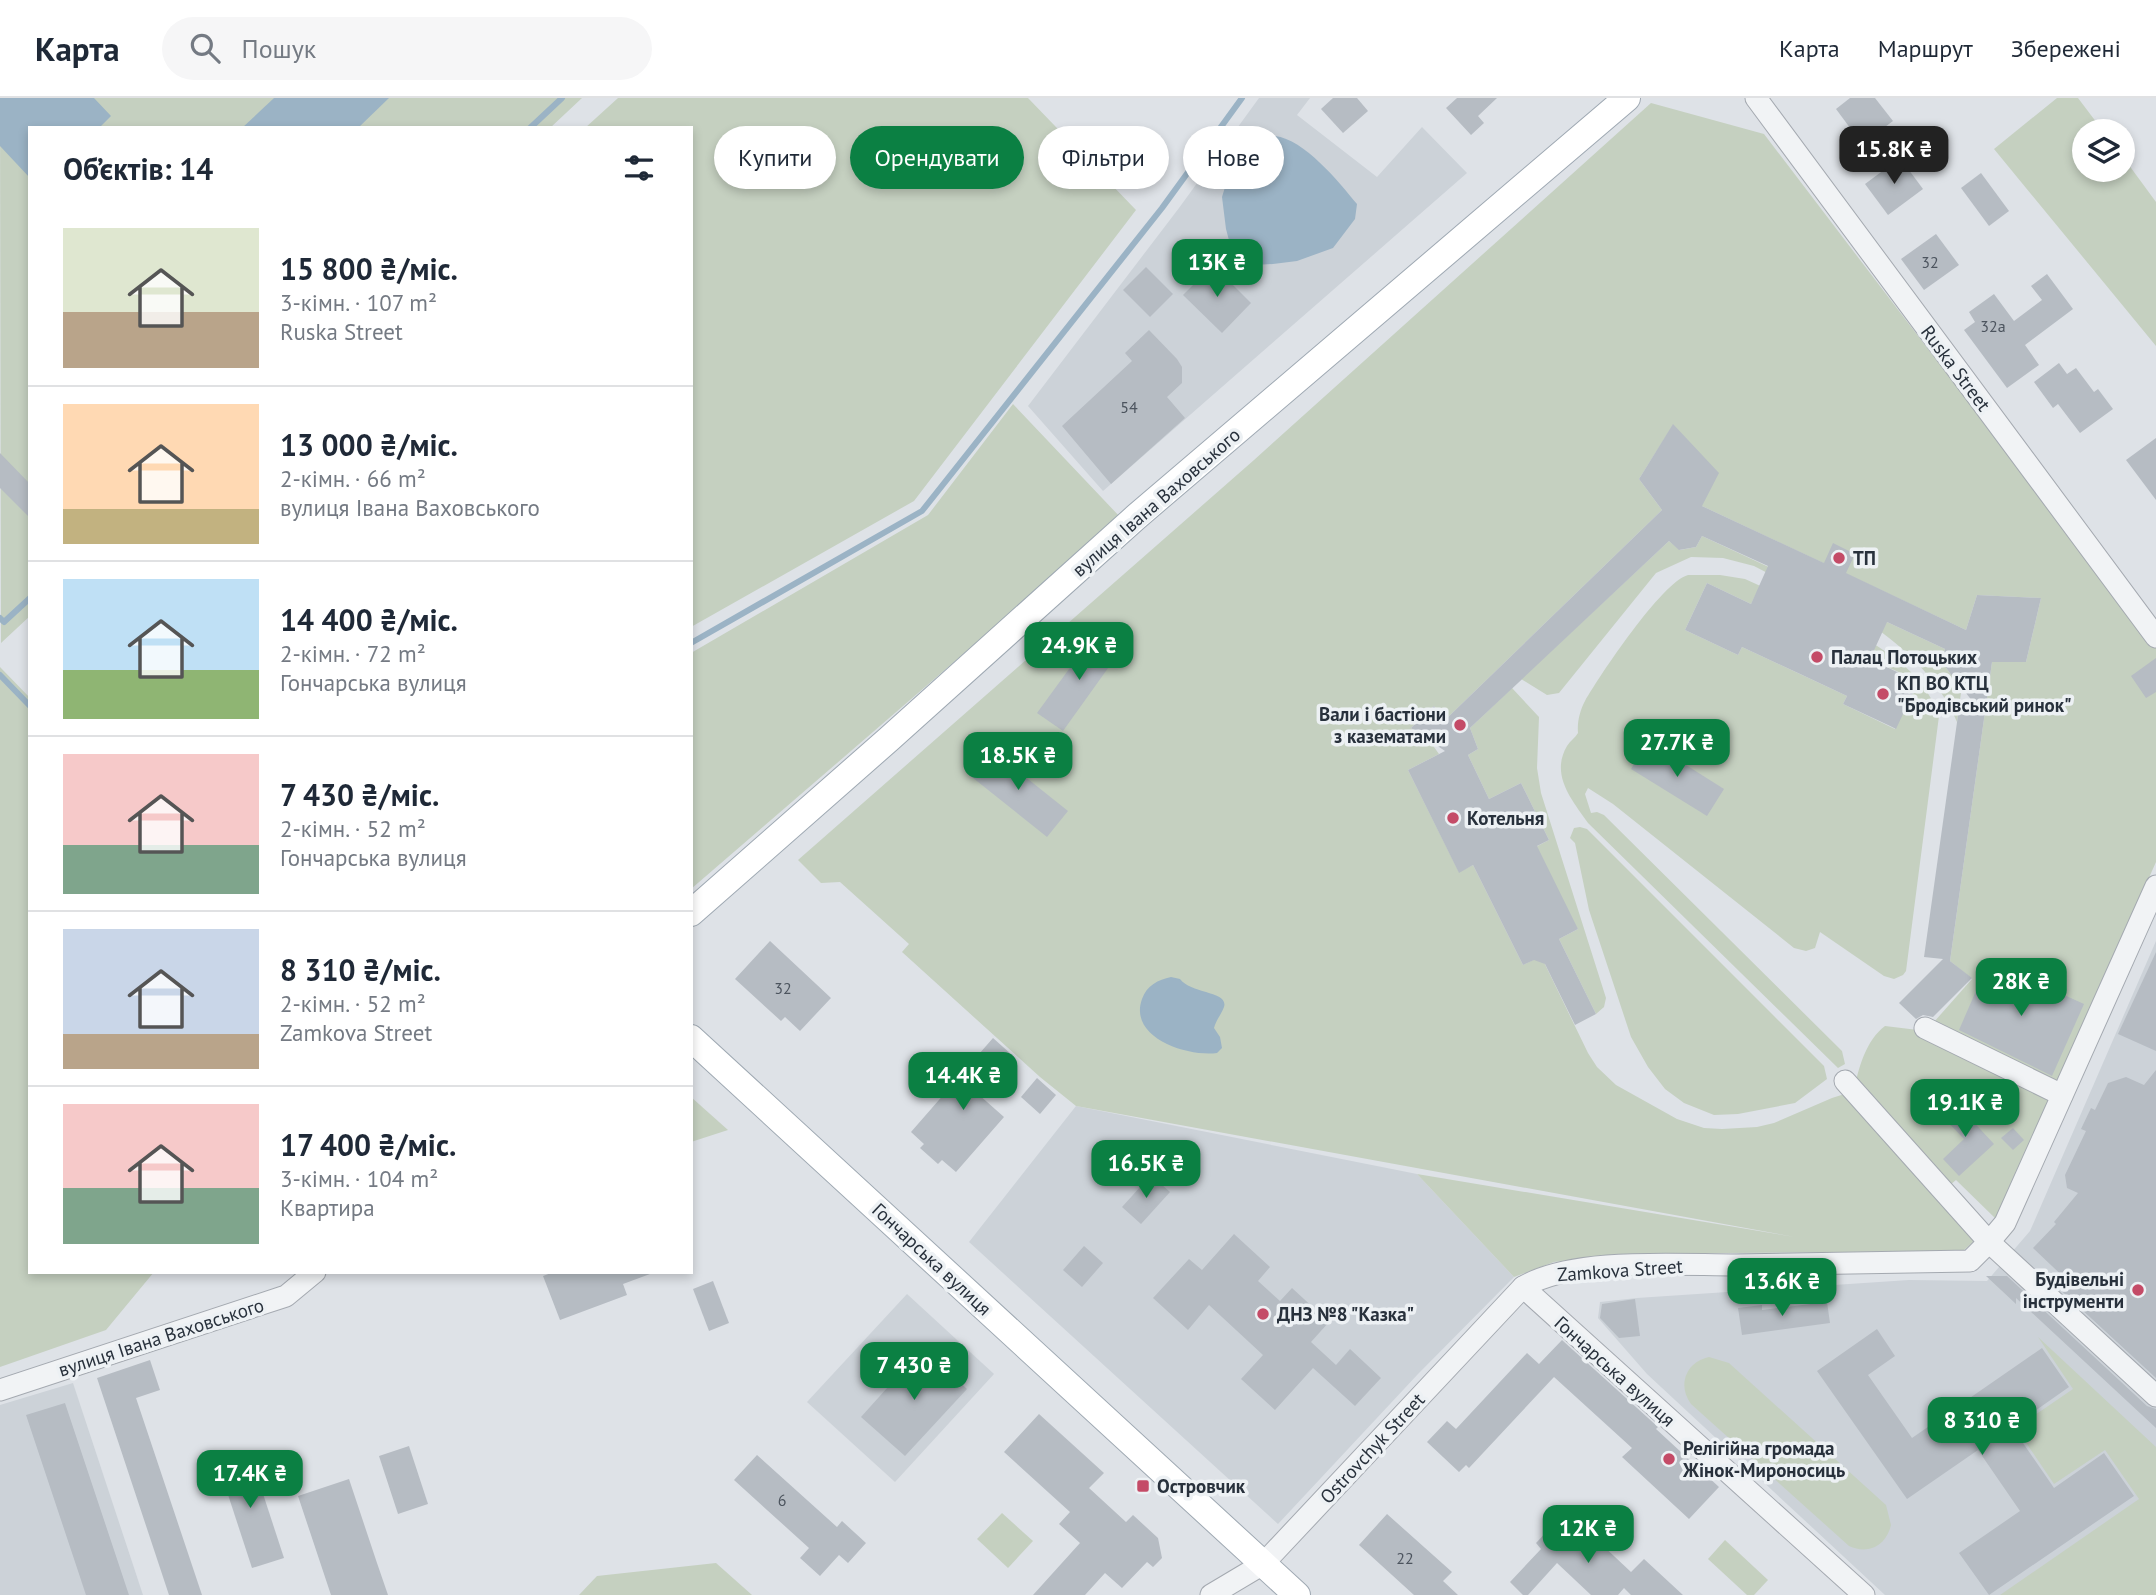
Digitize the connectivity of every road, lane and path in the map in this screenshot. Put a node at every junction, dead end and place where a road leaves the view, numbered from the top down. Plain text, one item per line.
1 (1627, 98) edge
2 (1756, 98) edge
3 (2156, 637) edge
4 (2156, 886) edge
5 (693, 911) edge
6 (1925, 1028) dead end
7 (693, 1040) edge
8 (1845, 1081) dead end
9 (2062, 1095) junction
10 (1989, 1242) junction
11 (313, 1274) edge
12 (1522, 1287) junction
13 (0, 1390) edge
14 (2156, 1396) edge
15 (1263, 1564) junction
16 (1211, 1595) edge
17 (1297, 1595) edge
18 (1864, 1595) edge

1 - 5 main road, вулиця Івана Ваховського
2 - 3 street, Ruska Street
4 - 9 street, Zamkova Street
6 - 9 street
7 - 15 main road, Гончарська вулиця
8 - 10 street
9 - 10 street, Zamkova Street
10 - 12 street, Zamkova Street
10 - 14 street
11 - 13 street, вулиця Івана Ваховського
12 - 15 street, Ostrovchyk Street
12 - 18 street, Гончарська вулиця
15 - 16 street, Ostrovchyk Street
15 - 17 main road, Гончарська вулиця

